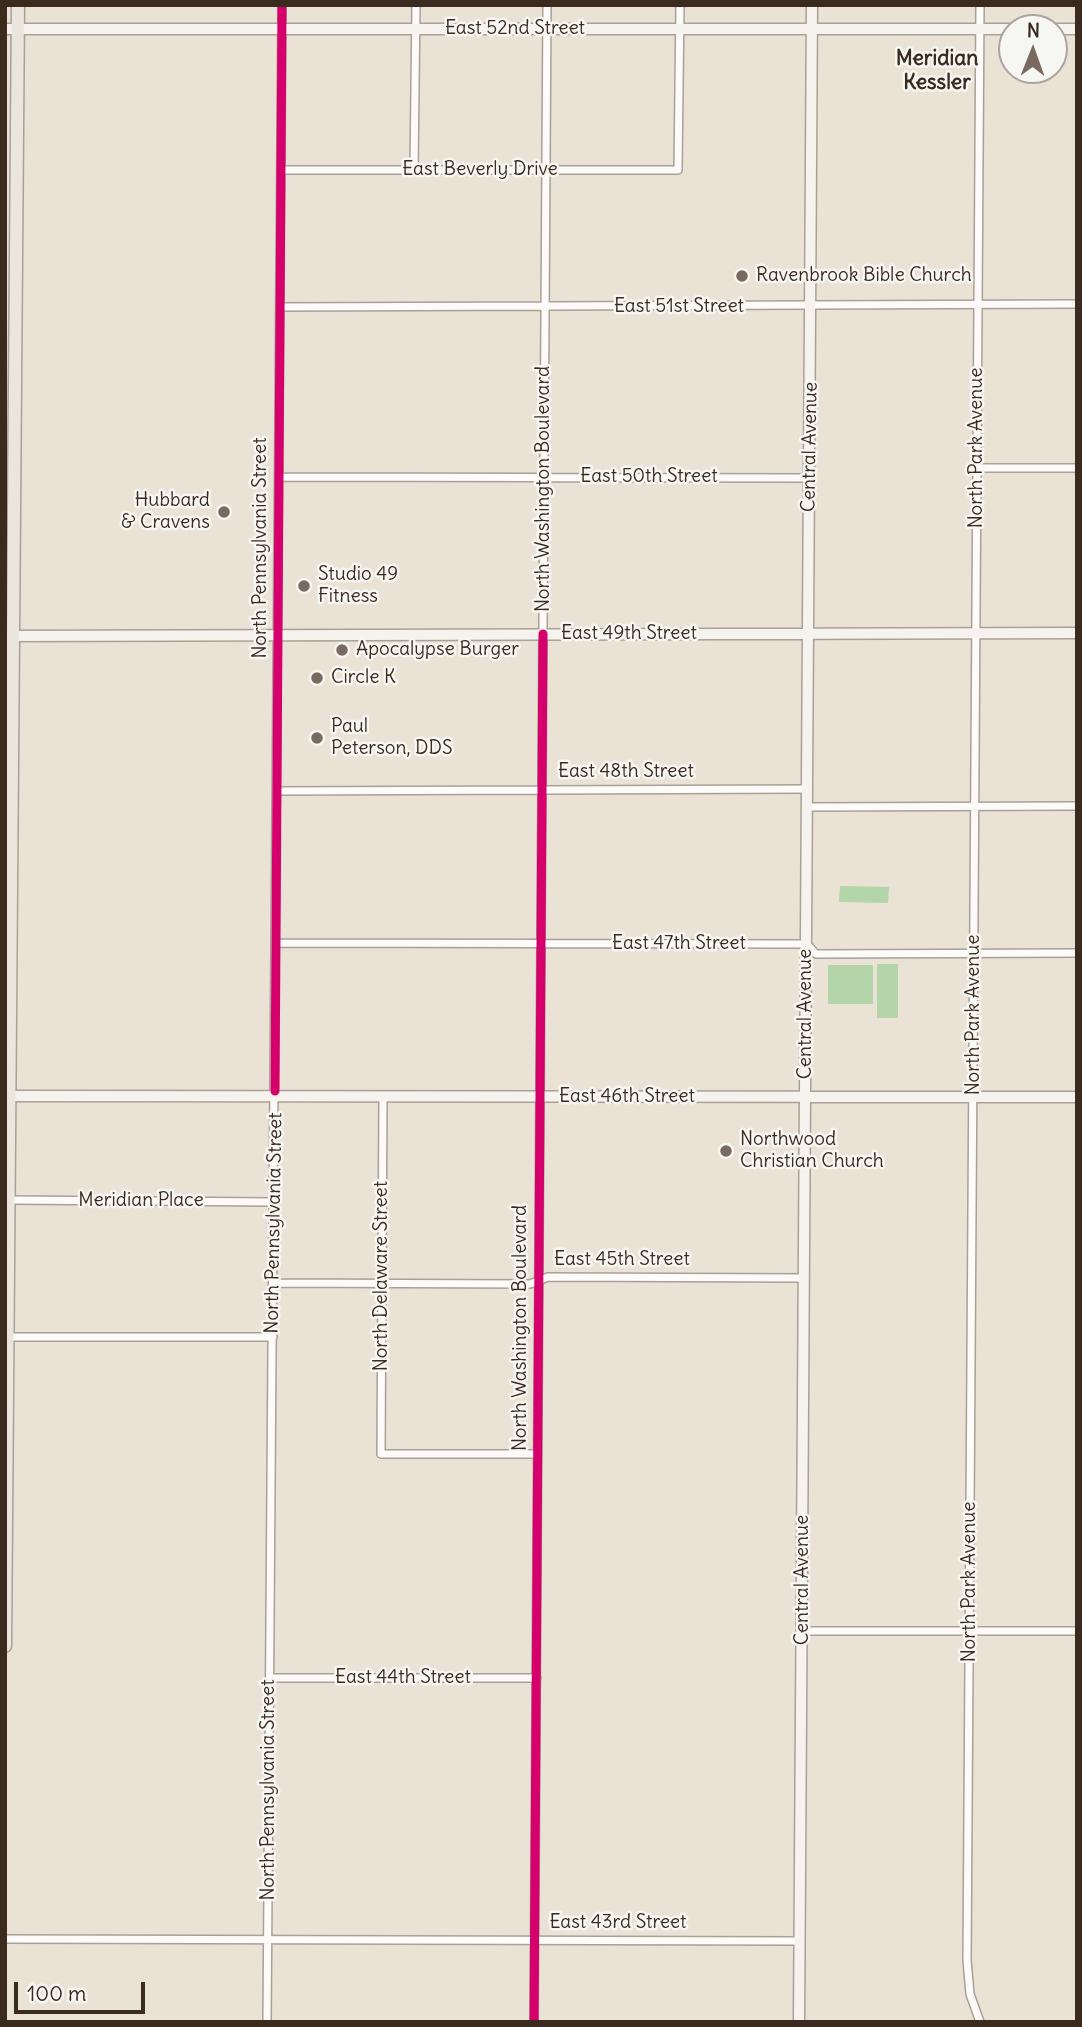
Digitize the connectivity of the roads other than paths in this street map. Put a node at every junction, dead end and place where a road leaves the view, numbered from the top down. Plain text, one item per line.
1 (18, 5) edge
2 (282, 5) edge
3 (415, 5) edge
4 (547, 5) edge
5 (680, 5) edge
6 (812, 5) edge
7 (980, 5) edge
8 (12, 29) edge
9 (282, 29) junction
10 (415, 29) junction
11 (547, 29) junction
12 (680, 29) junction
13 (812, 29) junction
14 (980, 29) junction
15 (998, 29) edge
16 (281, 170) junction
17 (414, 170) junction
18 (546, 170) junction
19 (978, 304) junction
20 (1077, 304) edge
21 (812, 305) junction
22 (280, 307) junction
23 (545, 307) junction
24 (977, 468) junction
25 (1077, 468) edge
26 (279, 477) junction
27 (544, 477) junction
28 (809, 478) junction
29 (976, 633) junction
30 (1077, 633) edge
31 (808, 634) junction
32 (278, 635) junction
33 (543, 635) junction
34 (9, 636) edge
35 (807, 789) junction
36 (542, 790) junction
37 (277, 791) junction
38 (1077, 806) edge
39 (807, 807) junction
40 (975, 807) junction
41 (276, 943) junction
42 (541, 943) junction
43 (807, 944) junction
44 (974, 953) junction
45 (1077, 953) edge
46 (8, 1096) edge
47 (275, 1097) junction
48 (383, 1097) junction
49 (540, 1097) junction
50 (806, 1097) junction
51 (973, 1097) junction
52 (1077, 1097) edge
53 (9, 1200) junction
54 (274, 1202) junction
55 (804, 1278) junction
56 (538, 1281) junction
57 (273, 1283) junction
58 (383, 1284) junction
59 (8, 1337) junction
60 (273, 1337) junction
61 (538, 1454) junction
62 (5, 1518) edge
63 (803, 1631) junction
64 (970, 1631) junction
65 (1077, 1631) edge
66 (5, 1646) edge
67 (270, 1678) junction
68 (537, 1678) junction
69 (5, 1939) edge
70 (268, 1940) junction
71 (534, 1941) junction
72 (799, 1941) junction
73 (976, 2019) edge
74 (267, 2022) edge
75 (534, 2022) edge
76 (799, 2022) edge

1 - 8 main road
2 - 9 street, North Pennsylvania Street
3 - 10 street
4 - 11 street, North Washington Boulevard
5 - 12 street
6 - 13 main road, Central Avenue
7 - 14 street, North Park Avenue
8 - 9 main road, East 52nd Street
8 - 34 main road
9 - 10 main road, East 52nd Street
9 - 16 street, North Pennsylvania Street
10 - 11 main road, East 52nd Street
10 - 17 street
11 - 12 main road, East 52nd Street
11 - 18 street, North Washington Boulevard
12 - 13 main road, East 52nd Street
12 - 18 street, East Beverly Drive
13 - 14 main road, East 52nd Street
13 - 21 main road, Central Avenue
14 - 15 main road, East 52nd Street
14 - 19 street, North Park Avenue
16 - 17 street, East Beverly Drive
16 - 22 street, North Pennsylvania Street
17 - 18 street, East Beverly Drive
18 - 23 street, North Washington Boulevard
19 - 20 street, East 51st Street
19 - 21 street, East 51st Street
19 - 24 street, North Park Avenue
21 - 23 street, East 51st Street
21 - 28 main road, Central Avenue
22 - 23 street, East 51st Street
22 - 26 street, North Pennsylvania Street
23 - 27 street, North Washington Boulevard
24 - 25 street
24 - 29 street, North Park Avenue
26 - 27 street, East 50th Street
26 - 32 street, North Pennsylvania Street
27 - 28 street, East 50th Street
27 - 33 street, North Washington Boulevard
28 - 31 main road, Central Avenue
29 - 30 main road, East 49th Street
29 - 31 main road, East 49th Street
29 - 40 street, North Park Avenue
31 - 33 main road, East 49th Street
31 - 35 main road, Central Avenue
32 - 33 main road, East 49th Street
32 - 34 main road, East 49th Street
32 - 37 street, North Pennsylvania Street
33 - 36 street, North Washington Boulevard
34 - 46 main road
35 - 36 street, East 48th Street
35 - 39 main road, Central Avenue
36 - 37 street, East 48th Street
36 - 42 street, North Washington Boulevard
37 - 41 street, North Pennsylvania Street
38 - 40 street
39 - 40 street
39 - 43 main road, Central Avenue
40 - 44 street, North Park Avenue
41 - 42 street, East 47th Street
41 - 47 street, North Pennsylvania Street
42 - 43 street, East 47th Street
42 - 49 street, North Washington Boulevard
43 - 44 street, East 47th Street
43 - 50 main road, Central Avenue
44 - 45 street, East 47th Street
44 - 51 street, North Park Avenue
46 - 47 main road, East 46th Street
46 - 53 main road
47 - 48 main road, East 46th Street
47 - 54 street, North Pennsylvania Street
48 - 49 main road, East 46th Street
48 - 58 street, North Delaware Street
49 - 50 main road, East 46th Street
49 - 56 street, North Washington Boulevard
50 - 51 main road, East 46th Street
50 - 55 main road, Central Avenue
51 - 52 main road, East 46th Street
51 - 64 street, North Park Avenue
53 - 54 street, Meridian Place
53 - 59 main road
54 - 57 street, North Pennsylvania Street
55 - 56 street, East 45th Street
55 - 63 main road, Central Avenue
56 - 58 street, East 45th Street
56 - 61 street, North Washington Boulevard
57 - 58 street, East 45th Street
57 - 60 street, North Pennsylvania Street
58 - 61 street, North Delaware Street
59 - 60 street
59 - 62 main road
60 - 67 street, North Pennsylvania Street
61 - 68 street, North Washington Boulevard
62 - 66 main road
63 - 64 street
63 - 72 main road, Central Avenue
64 - 65 street
64 - 73 street, North Park Avenue
67 - 68 street, East 44th Street
67 - 70 street, North Pennsylvania Street
68 - 71 street, North Washington Boulevard
69 - 70 street, East 43rd Street
70 - 71 street, East 43rd Street
70 - 74 street, North Pennsylvania Street
71 - 72 street, East 43rd Street
71 - 75 street, North Washington Boulevard
72 - 76 main road, Central Avenue

